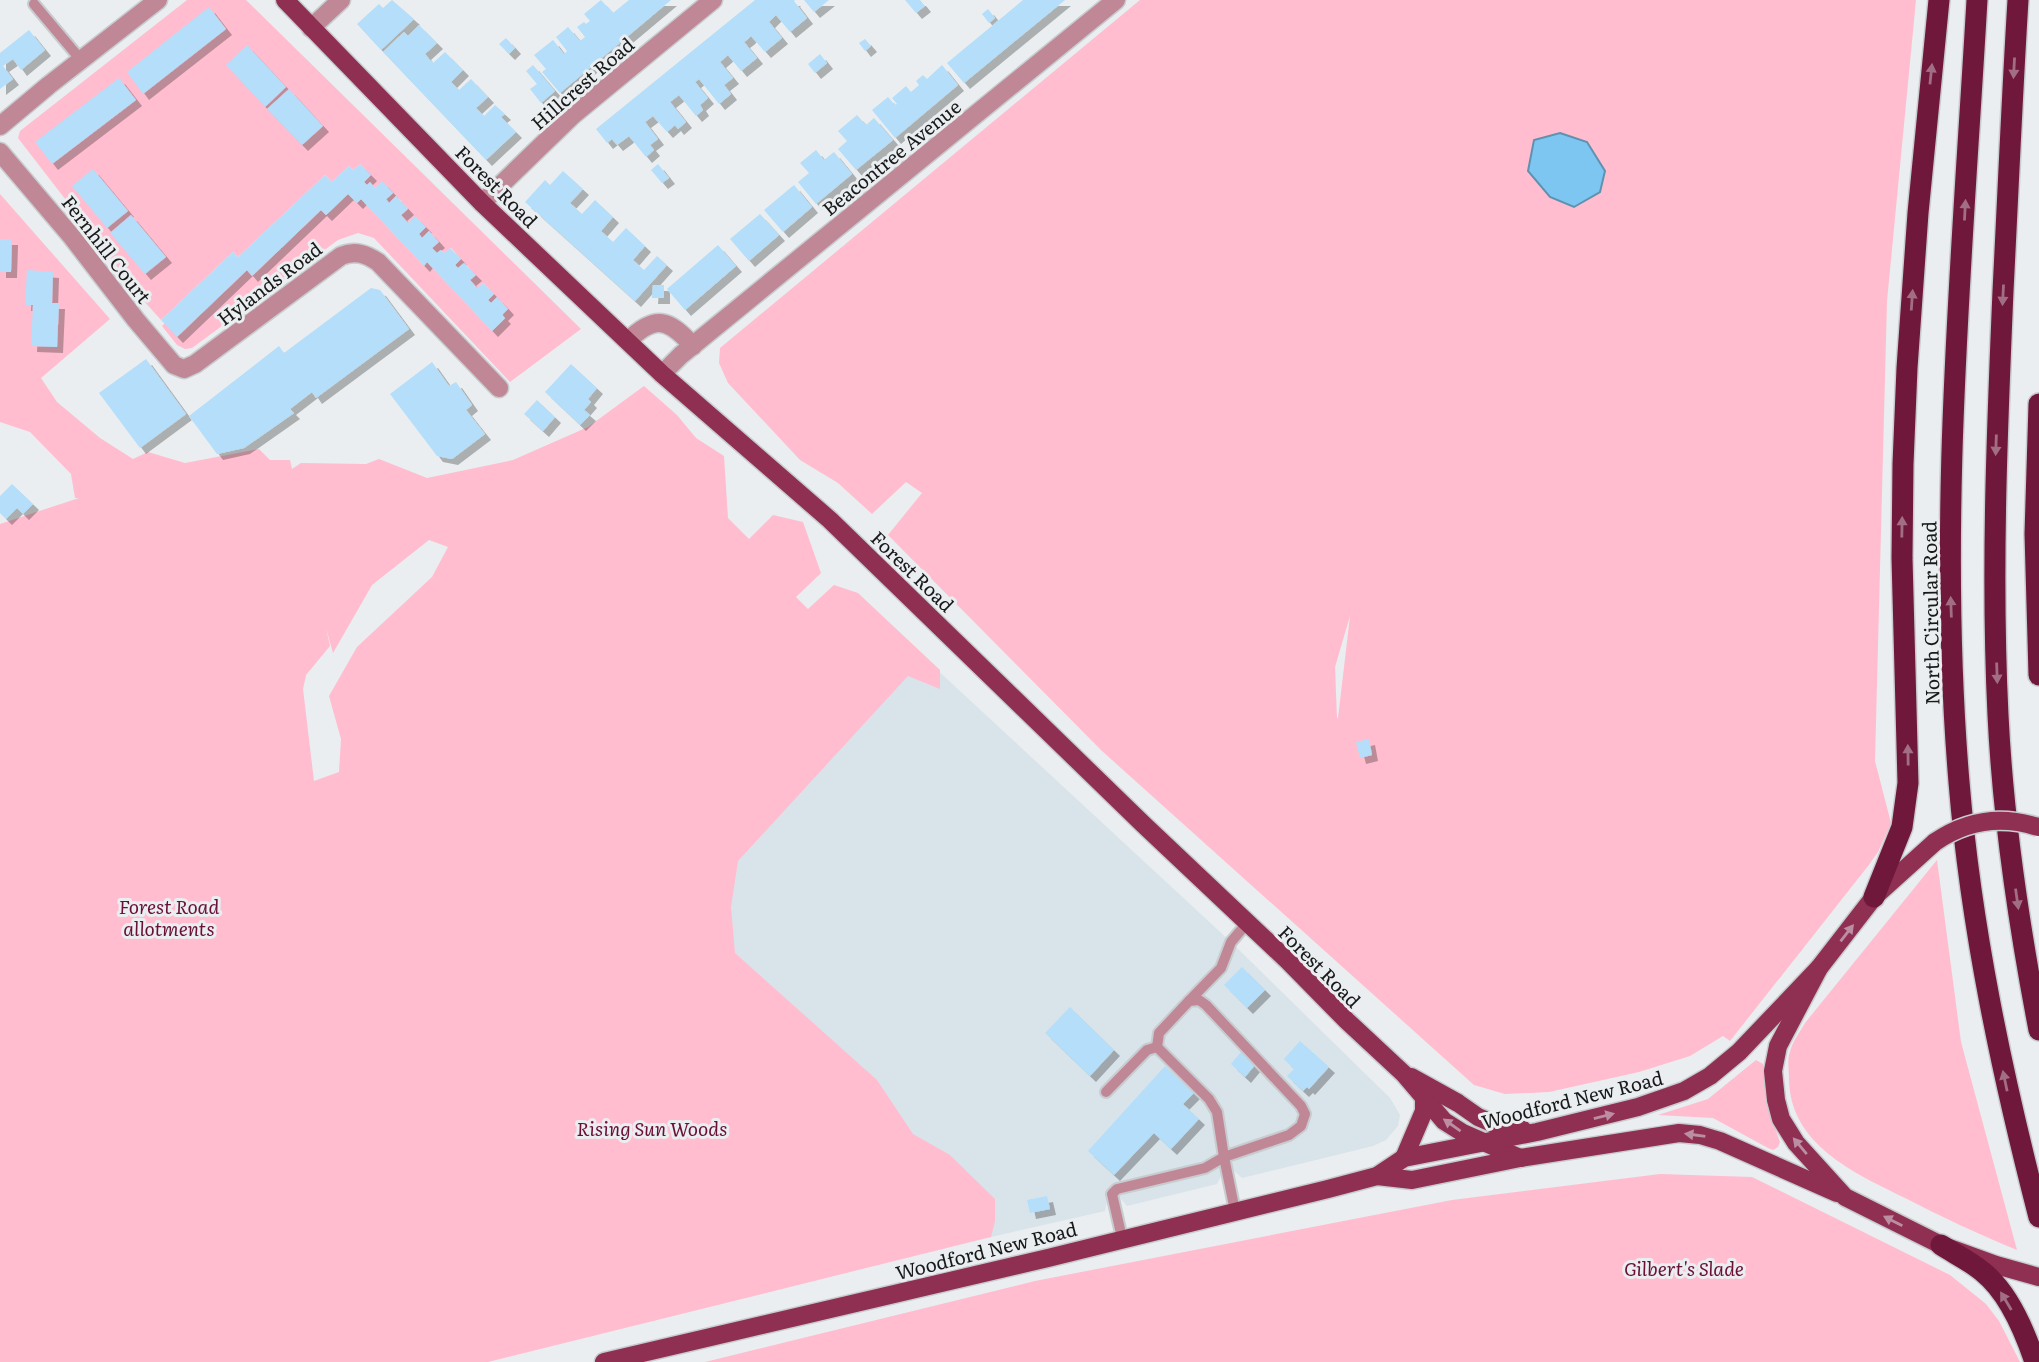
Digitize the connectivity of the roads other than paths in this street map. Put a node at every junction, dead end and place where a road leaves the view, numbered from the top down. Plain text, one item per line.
1 (158, 0) edge
2 (285, 0) edge
3 (341, 0) edge
4 (713, 0) edge
5 (1116, 0) edge
6 (1938, 0) edge
7 (1977, 0) edge
8 (2018, 0) edge
9 (34, 4) dead end
10 (311, 28) junction
11 (81, 60) junction
12 (0, 126) edge
13 (0, 152) edge
14 (482, 203) junction
15 (628, 341) junction
16 (693, 346) junction
17 (184, 369) joint
18 (662, 374) junction
19 (499, 388) dead end
20 (2039, 404) edge
21 (2039, 675) edge
22 (2038, 827) edge
23 (1874, 897) junction
24 (1247, 923) junction
25 (1819, 968) junction
26 (1189, 1001) junction
27 (2039, 1030) edge
28 (1157, 1046) junction
29 (1404, 1074) junction
30 (1105, 1092) dead end
31 (1424, 1099) junction
32 (1537, 1132) junction
33 (1485, 1143) junction
34 (1224, 1157) junction
35 (1404, 1158) junction
36 (1520, 1158) junction
37 (1377, 1176) junction
38 (1845, 1197) junction
39 (1235, 1211) junction
40 (2039, 1217) edge
41 (1122, 1238) junction
42 (1941, 1245) junction
43 (2032, 1275) edge
44 (604, 1362) edge
45 (2035, 1362) edge

1 - 11 street
2 - 10 main road, Forest Road
3 - 10 street
4 - 14 street, Hillcrest Road
5 - 16 street, Beacontree Avenue
23 -> 6 highway
40 -> 7 highway, North Circular Road
8 -> 27 highway
9 - 11 lane
10 - 14 main road, Forest Road
11 - 12 street
13 - 17 street, Fernhill Court
14 - 15 main road, Forest Road
15 - 16 street
15 - 18 main road, Forest Road
16 - 18 street, Beacontree Avenue
17 - 19 street, Hylands Road
18 - 24 main road, Forest Road
20 - 21 highway
22 - 23 main road, bridge
25 -> 23 main road
24 - 26 lane
24 - 29 main road, Forest Road
32 -> 25 main road, Woodford New Road
38 -> 25 main road
26 - 28 lane
26 - 34 lane
28 - 30 lane
28 - 34 lane
29 - 31 main road, Forest Road
29 - 32 main road
33 -> 31 main road, Forest Road
31 - 35 main road
32 - 33 main road, Woodford New Road
33 - 35 main road, Woodford New Road
33 - 36 main road, Forest Road
34 - 39 lane
34 - 41 lane
35 - 37 main road, Woodford New Road
36 - 37 main road, Woodford New Road
38 -> 36 main road, Woodford New Road
37 - 39 main road, Woodford New Road
42 -> 38 main road, Woodford New Road
39 - 41 main road, Woodford New Road
41 - 44 main road, Woodford New Road
42 - 43 main road, Woodford New Road
45 -> 42 highway

